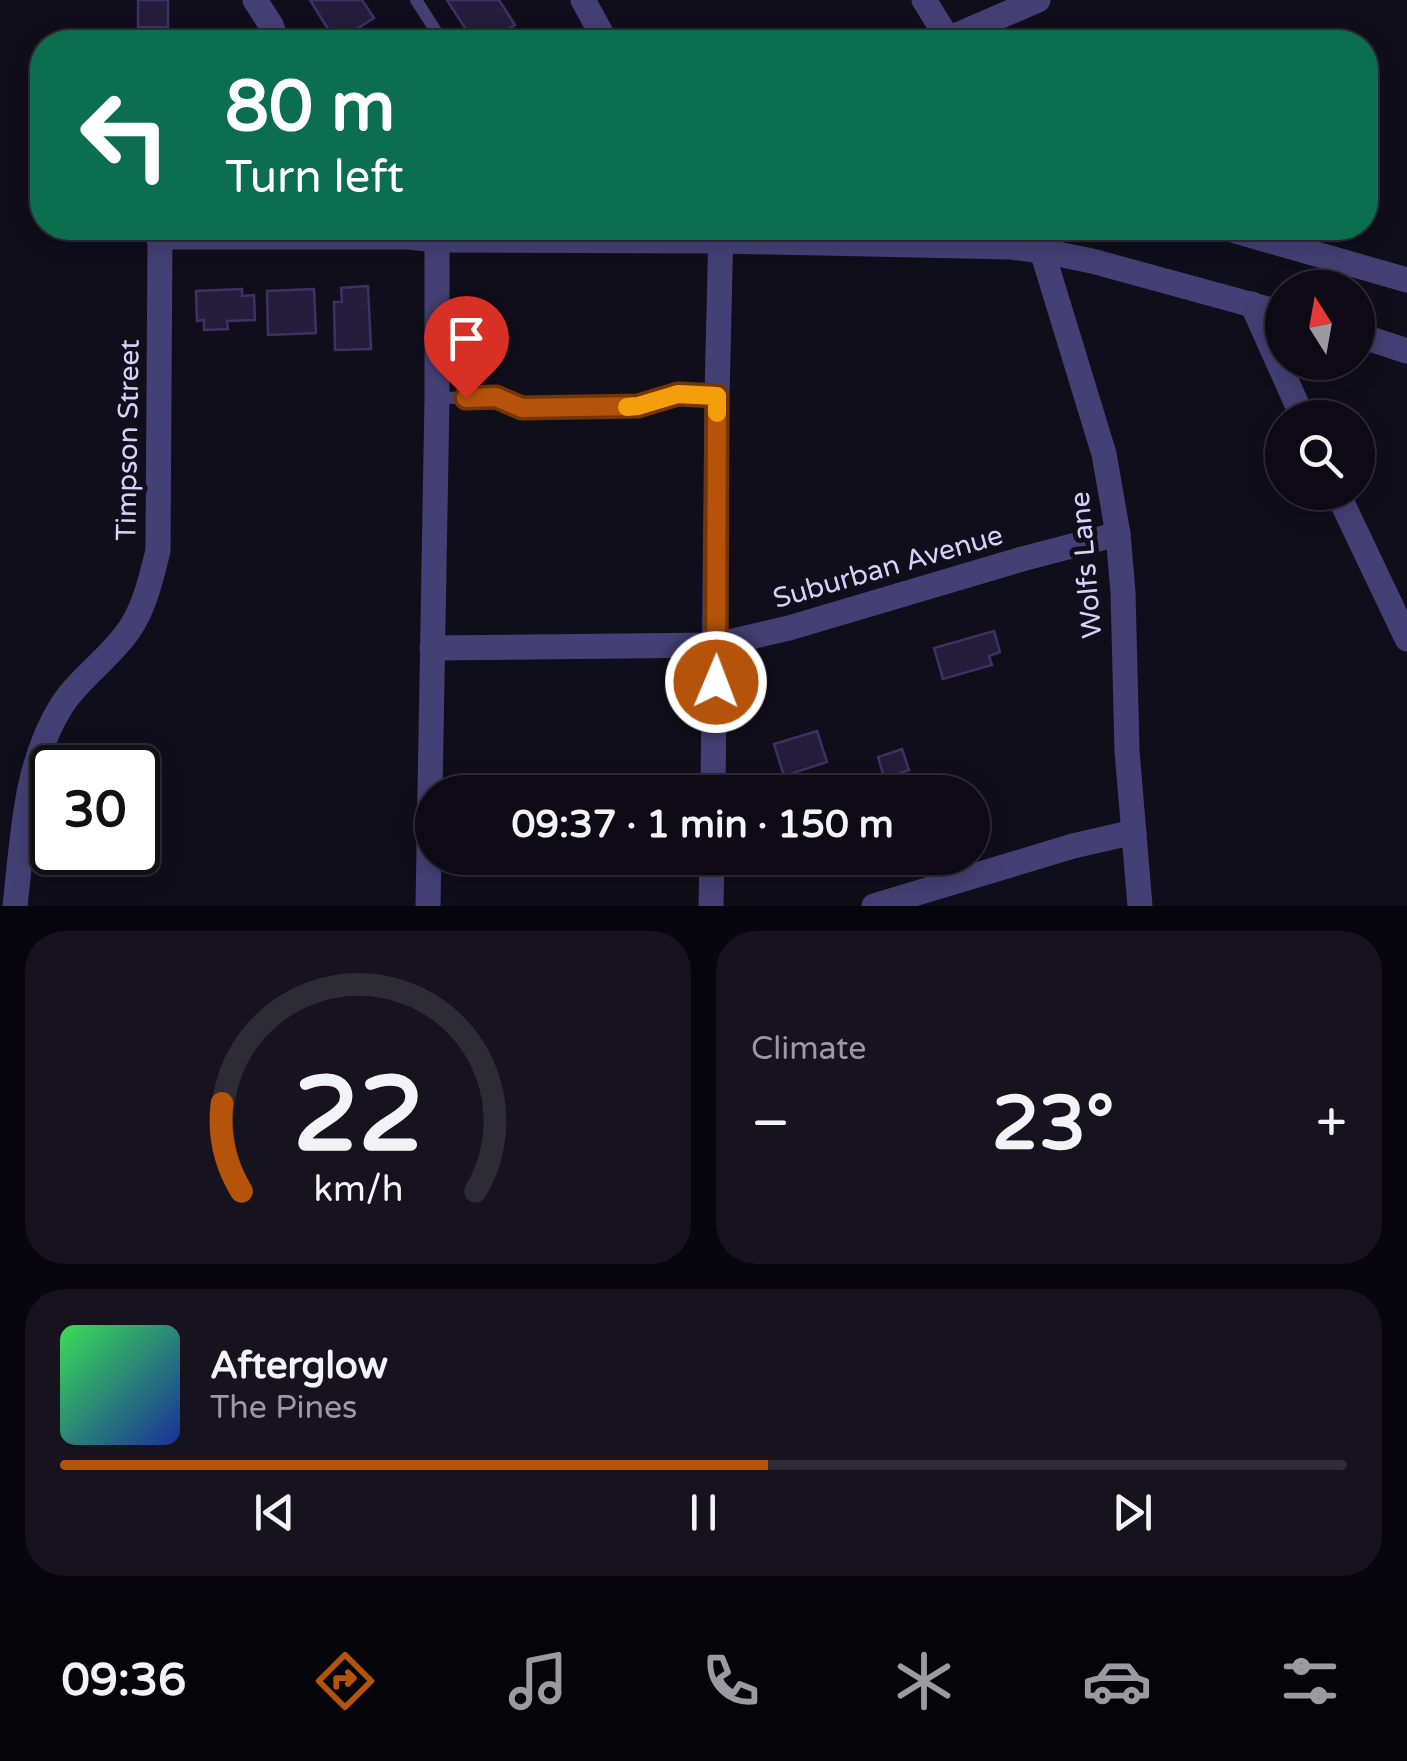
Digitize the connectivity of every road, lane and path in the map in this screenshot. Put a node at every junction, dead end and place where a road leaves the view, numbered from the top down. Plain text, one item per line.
1 (255, 0) edge
2 (416, 0) edge
3 (583, 0) edge
4 (924, 0) edge
5 (1038, 0) edge
6 (273, 30) edge
7 (435, 30) edge
8 (599, 30) edge
9 (942, 30) edge
10 (973, 30) edge
11 (154, 240) edge
12 (437, 240) edge
13 (721, 240) edge
14 (854, 240) edge
15 (1035, 240) edge
16 (1039, 240) edge
17 (1041, 240) edge
18 (1268, 240) edge
19 (1407, 280) edge
20 (1252, 304) junction
21 (1265, 308) edge
22 (1375, 340) edge
23 (1407, 350) edge
24 (717, 396) junction
25 (437, 398) junction
26 (1295, 400) edge
27 (1346, 510) edge
28 (1118, 534) junction
29 (1407, 639) edge
30 (716, 645) junction
31 (432, 648) junction
32 (714, 775) edge
33 (1134, 832) junction
34 (712, 875) edge
35 (15, 906) edge
36 (428, 906) edge
37 (711, 906) edge
38 (874, 906) edge
39 (1140, 906) edge

1 - 6 street
2 - 7 lane
3 - 8 street
4 - 9 street
5 - 10 street
11 - 35 street, Timpson Street
12 - 25 street
13 - 24 street
14 - 15 street
16 - 28 street, Wolfs Lane
17 - 20 street
18 - 19 street
20 - 21 street
20 - 26 street
22 - 23 street
24 - 25 lane
24 - 30 street
25 - 31 street
27 - 29 street
28 - 30 street, Suburban Avenue
28 - 33 street, Wolfs Lane
30 - 31 street, Suburban Avenue
30 - 32 street
31 - 36 street
33 - 38 street
33 - 39 street, Wolfs Lane
34 - 37 street

